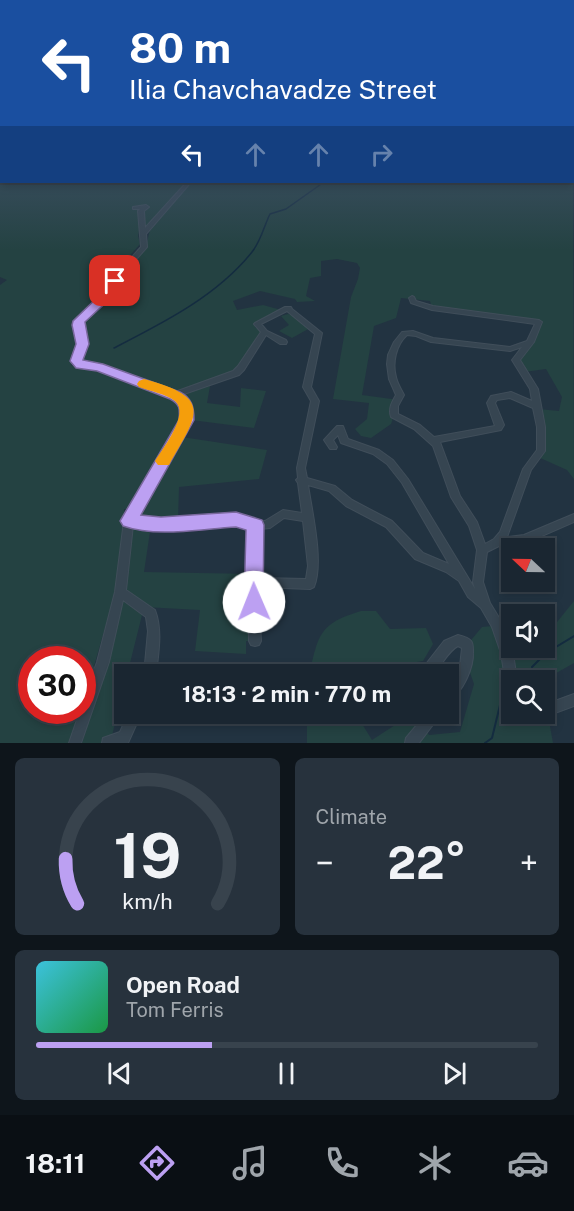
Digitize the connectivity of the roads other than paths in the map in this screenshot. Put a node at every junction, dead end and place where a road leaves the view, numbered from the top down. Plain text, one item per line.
1 (188, 183) edge
2 (141, 211) dead end
3 (144, 233) junction
4 (412, 298) dead end
5 (265, 332) junction
6 (283, 342) dead end
7 (530, 342) junction
8 (175, 395) junction
9 (537, 406) junction
10 (433, 440) junction
11 (333, 447) dead end
12 (301, 480) junction
13 (308, 518) junction
14 (574, 518) edge
15 (129, 521) junction
16 (255, 525) junction
17 (498, 542) junction
18 (482, 550) junction
19 (463, 578) junction
20 (253, 582) junction
21 (120, 592) junction
22 (485, 605) junction
23 (255, 641) dead end
24 (151, 664) edge
25 (434, 664) edge
26 (510, 670) edge
27 (459, 682) edge
28 (574, 700) edge
29 (555, 707) edge
30 (130, 724) edge
31 (426, 724) edge
32 (123, 740) edge
33 (75, 743) edge
34 (108, 743) edge
35 (411, 743) edge

1 - 3 street
2 - 3 street
3 - 8 street
4 - 7 street
5 - 6 street
5 - 8 street
5 - 12 street
7 - 9 street
7 - 10 street
8 - 15 street
9 - 10 street
9 - 17 street
10 - 18 street
11 - 19 street
12 - 13 street
12 - 19 street
13 - 16 street
13 - 20 street
14 - 17 street
15 - 16 street
15 - 21 street
16 - 20 street
17 - 18 street
18 - 22 street
19 - 22 street
20 - 23 street
21 - 24 street
21 - 33 street
22 - 26 street
25 - 27 street
28 - 29 street
30 - 32 street
31 - 35 street
32 - 34 street

